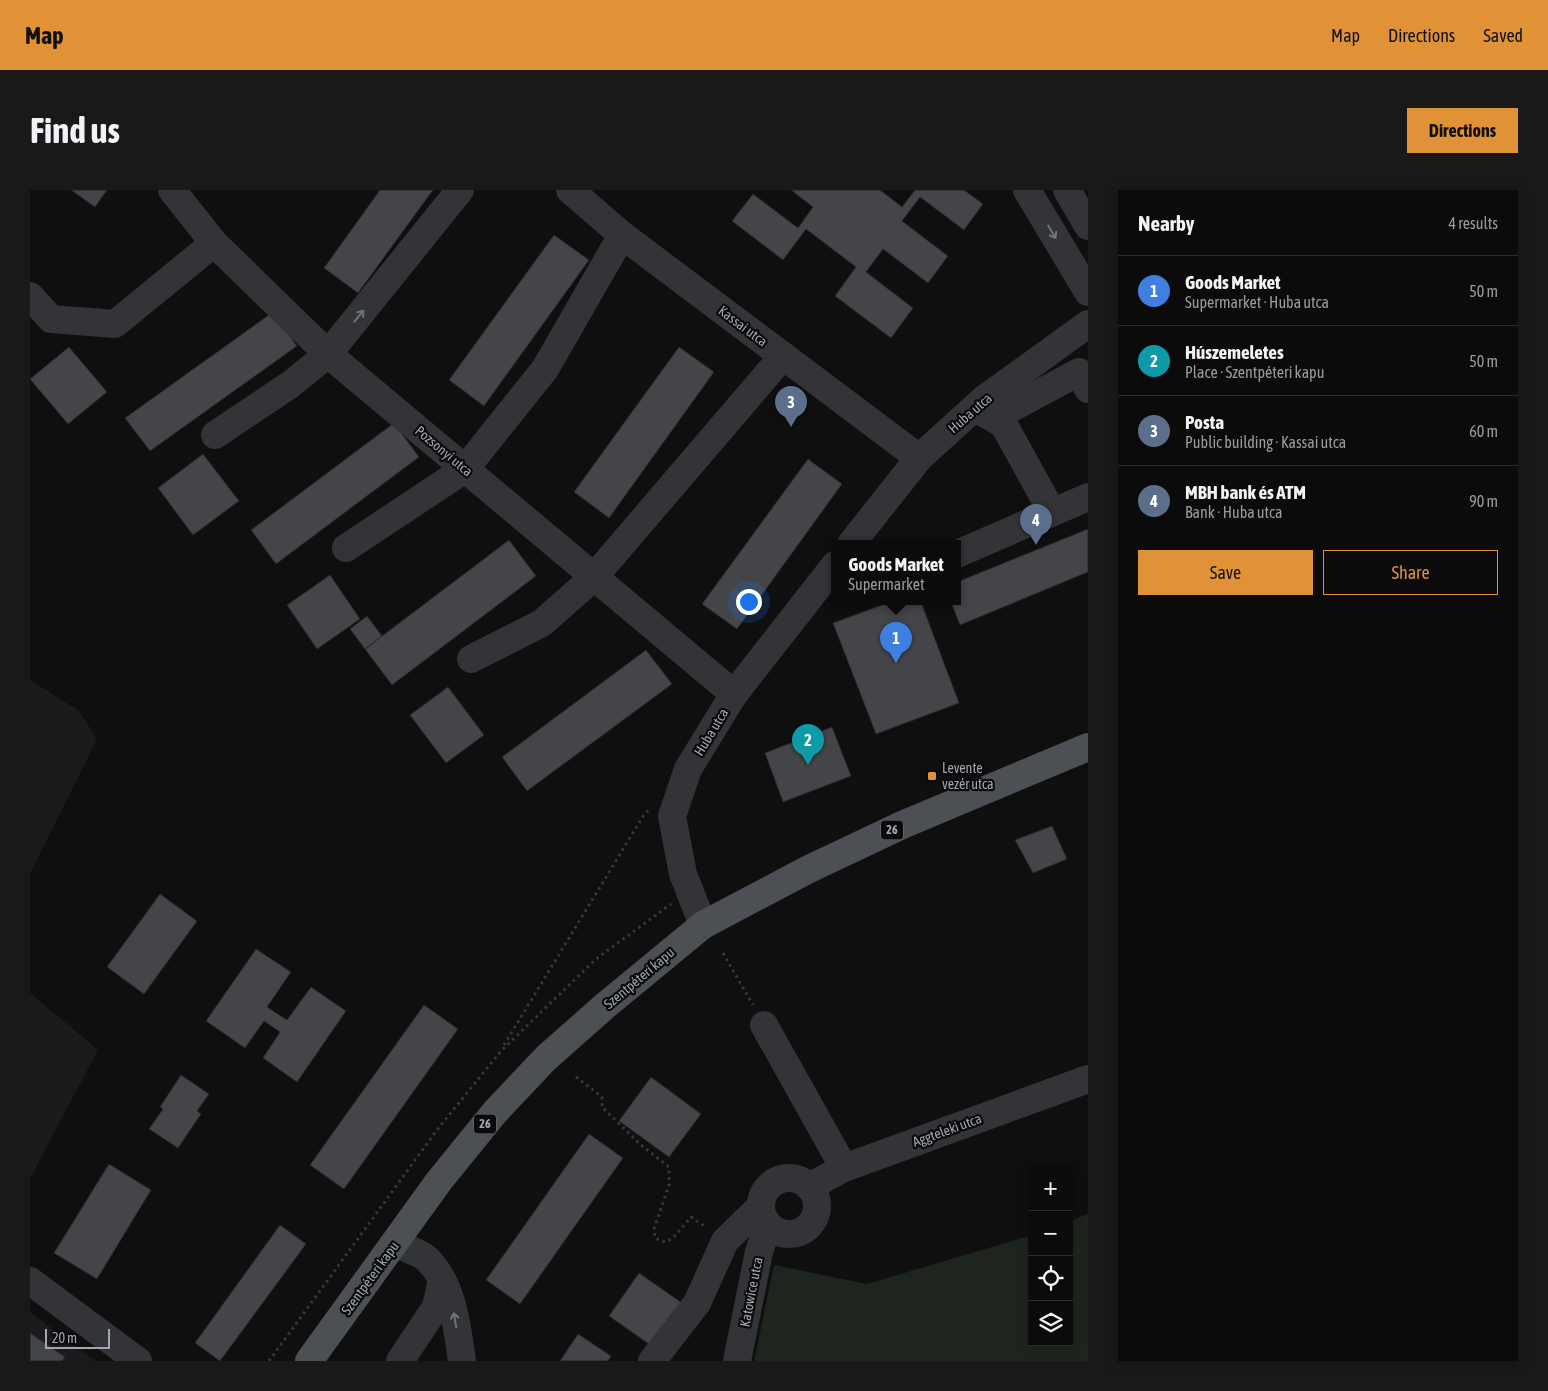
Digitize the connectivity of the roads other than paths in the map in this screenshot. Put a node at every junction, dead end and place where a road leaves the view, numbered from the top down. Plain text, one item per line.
1 (172, 190) edge
2 (460, 190) edge
3 (570, 190) edge
4 (1027, 190) edge
5 (1067, 190) edge
6 (1088, 226) edge
7 (622, 235) junction
8 (214, 244) junction
9 (1088, 292) edge
10 (30, 296) edge
11 (1088, 324) edge
12 (328, 354) junction
13 (783, 356) junction
14 (1088, 389) edge
15 (984, 413) junction
16 (215, 436) dead end
17 (919, 458) junction
18 (465, 469) junction
19 (1088, 497) edge
20 (1052, 512) junction
21 (854, 540) edge
22 (346, 548) dead end
23 (961, 552) edge
24 (831, 570) edge
25 (594, 577) junction
26 (471, 659) dead end
27 (734, 694) junction
28 (1088, 747) edge
29 (703, 925) junction
30 (764, 1025) road end
31 (1088, 1079) edge
32 (844, 1168) junction
33 (809, 1187) junction
34 (764, 1215) junction
35 (395, 1243) junction
36 (442, 1280) junction
37 (30, 1281) edge
38 (138, 1361) edge
39 (309, 1361) edge
40 (400, 1361) edge
41 (462, 1361) edge
42 (652, 1361) edge
43 (737, 1361) edge

1 - 8 street, Pozsonyi utca
12 -> 2 street
3 - 7 street, Kassai utca
4 -> 9 street
5 - 6 street
7 - 13 street, Kassai utca
7 - 18 street
8 - 10 street
8 - 12 street, Pozsonyi utca
11 - 15 street, Huba utca
12 - 16 street
12 - 18 street, Pozsonyi utca
13 - 17 street, Kassai utca
13 - 25 street
14 - 15 street
15 - 17 street, Huba utca
15 - 20 street
17 - 21 street, Huba utca
18 - 22 street
18 - 25 street, Pozsonyi utca
19 - 20 street
20 - 23 street
24 - 27 street, Huba utca
25 - 26 street
25 - 27 street, Pozsonyi utca
27 - 29 street, Huba utca
28 - 29 main road, Szentpéteri kapu / 26
29 - 35 main road, Szentpéteri kapu / 26
30 - 32 street
31 - 32 street, Aggteleki utca
32 - 33 street, Aggteleki utca
33 - 34 street
33 - 34 street
34 - 42 street
34 - 43 street, Katowice utca
35 - 36 street
35 - 39 main road, Szentpéteri kapu / 26
36 - 40 street
41 -> 36 street
37 - 38 street

